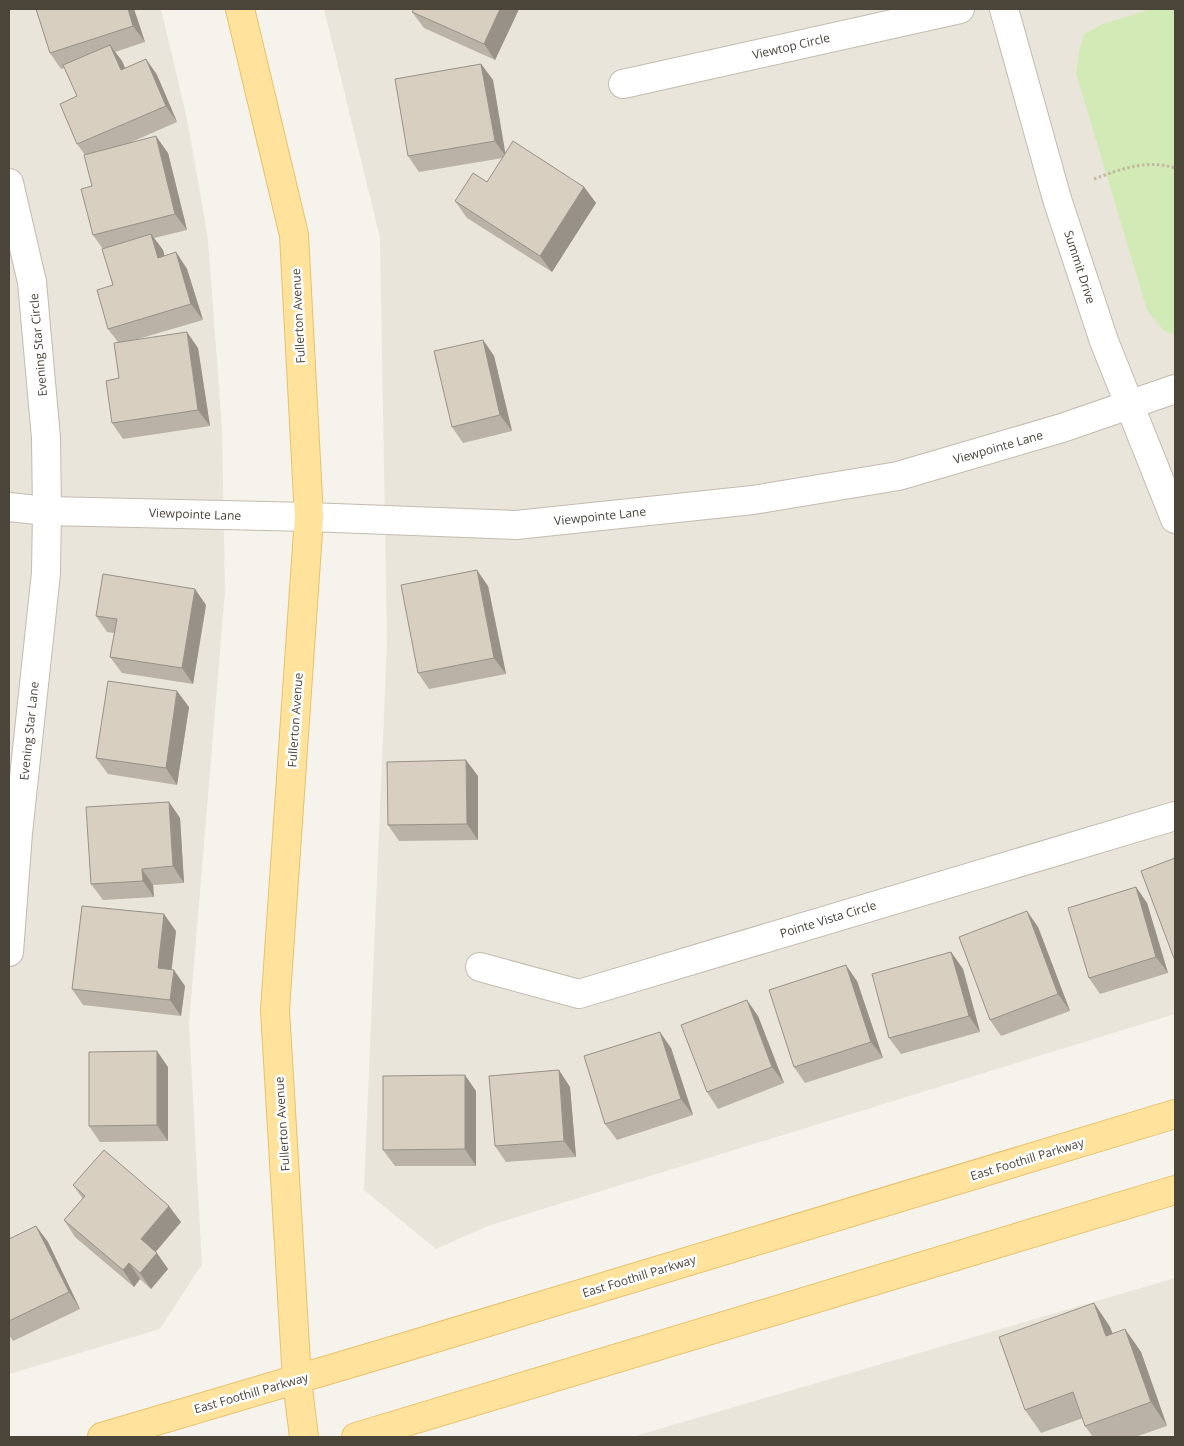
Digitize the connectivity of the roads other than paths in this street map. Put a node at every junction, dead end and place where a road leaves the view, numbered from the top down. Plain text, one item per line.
1 (240, 9) edge
2 (960, 9) edge
3 (1004, 9) edge
4 (622, 84) dead end
5 (9, 183) edge
6 (1175, 389) edge
7 (1128, 405) junction
8 (9, 507) edge
9 (47, 510) junction
10 (309, 517) junction
11 (1175, 519) edge
12 (1175, 816) edge
13 (13, 833) edge
14 (9, 952) edge
15 (480, 967) dead end
16 (1175, 1114) edge
17 (1175, 1190) edge
18 (297, 1380) junction
19 (102, 1437) edge
20 (304, 1437) edge
21 (356, 1437) edge

1 - 10 main road, Fullerton Avenue
2 - 4 street, Viewtop Circle
3 - 7 street, Summit Drive
5 - 9 street, Evening Star Circle
6 - 7 street, Viewpointe Lane
7 - 10 street, Viewpointe Lane
7 - 11 street, Summit Drive
8 - 9 street, Viewpointe Lane
9 - 10 street, Viewpointe Lane
9 - 13 street, Evening Star Lane
10 - 18 main road, Fullerton Avenue
12 - 15 street, Pointe Vista Circle
13 - 14 street, Evening Star Lane
16 - 18 main road, East Foothill Parkway
17 - 21 main road
18 - 19 main road, East Foothill Parkway
18 - 20 main road, Fullerton Avenue

